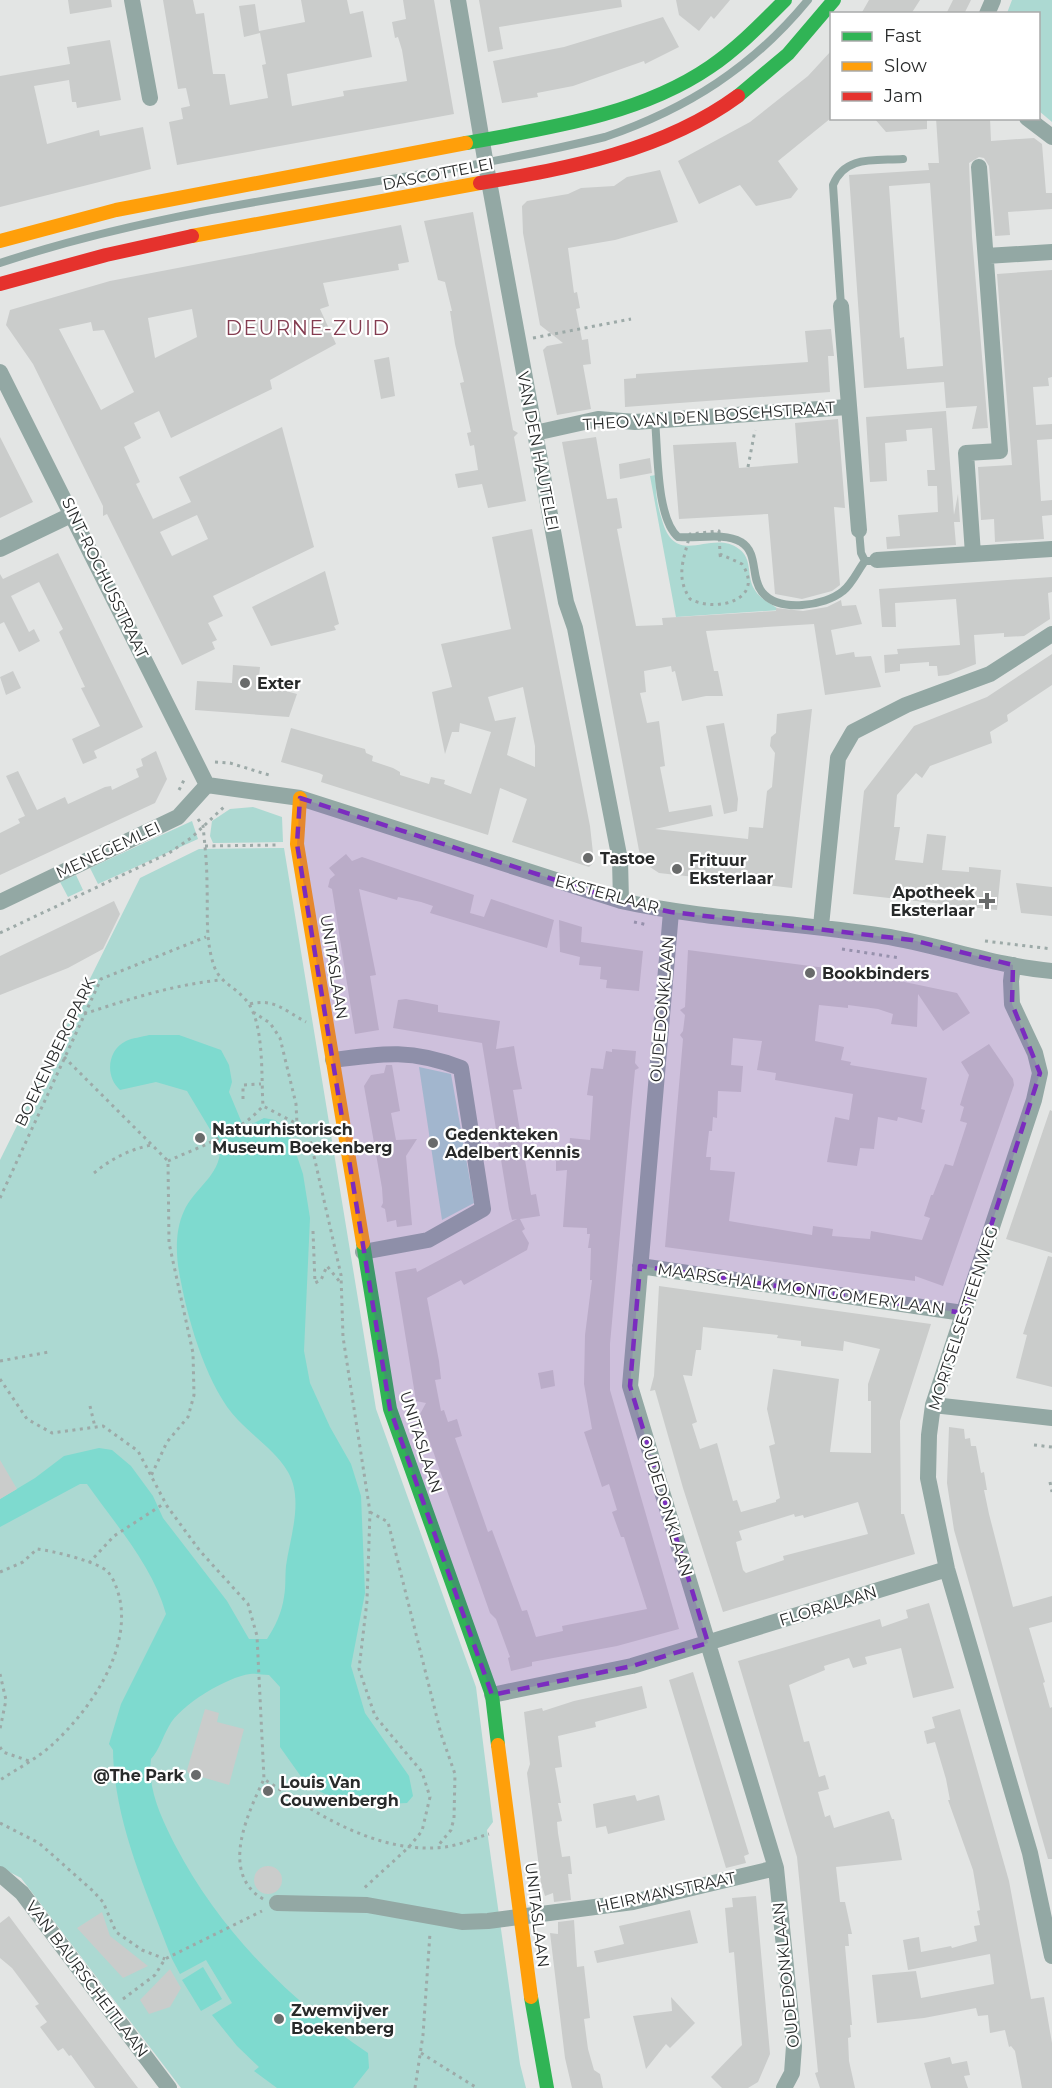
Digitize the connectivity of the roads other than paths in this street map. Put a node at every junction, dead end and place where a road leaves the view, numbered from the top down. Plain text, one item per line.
1 (132, 0) edge
2 (458, 0) edge
3 (784, 0) edge
4 (808, 0) edge
5 (834, 0) edge
6 (150, 98) dead end
7 (1030, 120) edge
8 (1052, 137) edge
9 (482, 140) junction
10 (903, 159) dead end
11 (485, 160) junction
12 (979, 167) dead end
13 (489, 181) junction
14 (0, 241) edge
15 (1052, 252) edge
16 (986, 256) junction
17 (0, 262) edge
18 (0, 284) edge
19 (841, 306) joint
20 (0, 372) edge
21 (848, 407) junction
22 (655, 420) junction
23 (535, 433) junction
24 (73, 514) junction
25 (859, 530) joint
26 (0, 549) edge
27 (1052, 549) edge
28 (973, 554) junction
29 (871, 561) junction
30 (1052, 634) edge
31 (207, 785) junction
32 (300, 798) junction
33 (621, 901) junction
34 (0, 902) edge
35 (670, 912) junction
36 (821, 926) junction
37 (1013, 964) junction
38 (1052, 970) edge
39 (333, 1060) junction
40 (363, 1252) junction
41 (640, 1266) junction
42 (963, 1313) junction
43 (933, 1405) junction
44 (1052, 1418) edge
45 (947, 1569) junction
46 (708, 1643) junction
47 (492, 1695) junction
48 (776, 1868) junction
49 (0, 1874) edge
50 (277, 1903) road end
51 (520, 1917) junction
52 (1052, 1956) edge
53 (169, 2088) edge
54 (547, 2088) edge
55 (784, 2088) edge

1 - 6 street
2 - 9 street, VAN DEN HAUTELEI
3 - 9 street, DASCOTTELEI
4 - 11 lane
5 - 13 street, DASCOTTELEI
7 - 8 street
9 - 11 street, VAN DEN HAUTELEI
9 - 14 street, DASCOTTELEI
10 - 19 lane
11 - 13 street, VAN DEN HAUTELEI
11 - 17 lane
12 - 16 street
13 - 18 street, DASCOTTELEI
13 - 23 street, VAN DEN HAUTELEI
15 - 16 street
16 - 28 street
19 - 21 street, THEO VAN DEN BOSCHSTRAAT
20 - 24 street, SINT-ROCHUSSTRAAT
21 - 22 street, THEO VAN DEN BOSCHSTRAAT
21 - 25 street, THEO VAN DEN BOSCHSTRAAT
22 - 23 street, THEO VAN DEN BOSCHSTRAAT
22 - 29 lane
23 - 33 street, VAN DEN HAUTELEI
24 - 26 street
24 - 31 street, SINT-ROCHUSSTRAAT
25 - 29 lane
27 - 28 street
28 - 29 street
30 - 36 street
31 - 32 street, EKSTERLAAR
31 - 34 street, MENEGEMLEI
32 - 33 street, EKSTERLAAR
32 - 39 street, UNITASLAAN
33 - 35 street, EKSTERLAAR
35 - 36 street, EKSTERLAAR
35 - 41 street, OUDEDONKLAAN
36 - 37 street, EKSTERLAAR
37 - 38 street, EKSTERLAAR
37 - 42 street, MORTSELSESTEENWEG
39 - 40 street, UNITASLAAN
39 - 40 street
40 - 47 street, UNITASLAAN
41 - 42 street, MAARSCHALK MONTGOMERYLAAN
41 - 46 street, OUDEDONKLAAN
42 - 43 street, MORTSELSESTEENWEG
43 - 44 street
43 - 45 street, MORTSELSESTEENWEG
45 - 46 street, FLORALAAN
45 - 52 street, MORTSELSESTEENWEG
46 - 47 street, FLORALAAN
46 - 48 street, OUDEDONKLAAN
47 - 51 street, UNITASLAAN
48 - 51 street, HEIRMANSTRAAT
48 - 55 street, OUDEDONKLAAN
49 - 53 street, VAN BAURSCHEITLAAN
50 - 51 street, HEIRMANSTRAAT
51 - 54 street, UNITASLAAN

